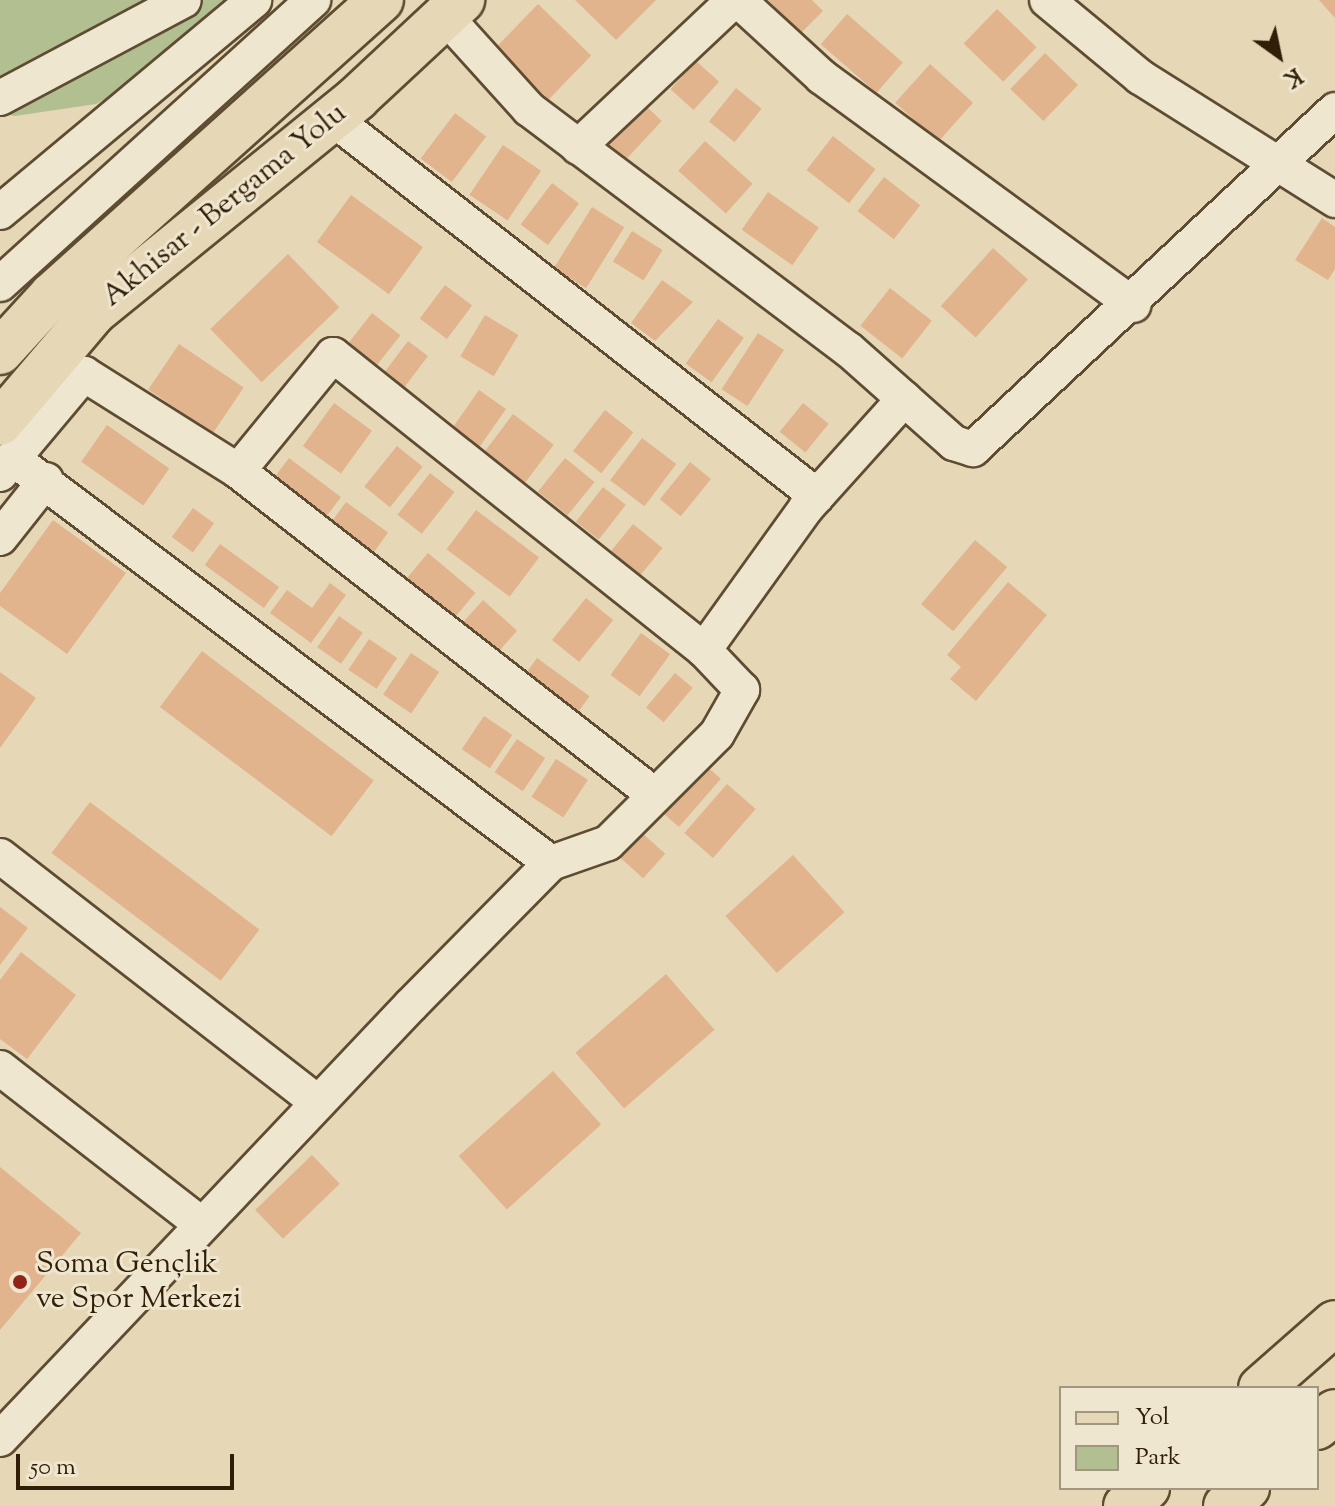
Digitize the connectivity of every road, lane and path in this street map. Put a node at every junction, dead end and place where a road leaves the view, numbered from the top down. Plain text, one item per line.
1 (184, 0) edge
2 (254, 0) edge
3 (313, 0) edge
4 (736, 0) edge
5 (370, 5) edge
6 (1065, 6) edge
7 (454, 8) edge
8 (0, 98) edge
9 (1335, 110) edge
10 (332, 118) junction
11 (578, 147) junction
12 (1278, 168) junction
13 (1335, 200) edge
14 (0, 212) edge
15 (0, 284) edge
16 (1134, 305) junction
17 (0, 352) edge
18 (904, 399) junction
19 (4, 452) edge
20 (238, 471) junction
21 (46, 480) junction
22 (817, 496) junction
23 (0, 538) edge
24 (704, 650) junction
25 (652, 793) junction
26 (0, 856) edge
27 (551, 863) junction
28 (0, 1068) edge
29 (317, 1102) junction
30 (200, 1223) junction
31 (1335, 1323) edge
32 (1263, 1386) edge
33 (1335, 1412) edge
34 (1319, 1425) edge
35 (0, 1439) edge
36 (1145, 1490) edge
37 (1245, 1490) edge
38 (1126, 1506) edge
39 (1226, 1506) edge

1 - 8 street
2 - 14 street
3 - 15 street
4 - 11 street
4 - 16 street
5 - 17 main road, Akhisar - Bergama Yolu
6 - 12 street
7 - 10 main road, Akhisar - Bergama Yolu
7 - 11 street
9 - 12 street
10 - 19 main road, Akhisar - Bergama Yolu
10 - 22 street
11 - 18 street
12 - 13 street
12 - 16 street
16 - 18 street
18 - 22 street
19 - 20 street
19 - 21 street
20 - 24 street
20 - 25 street
21 - 23 street
21 - 27 street
22 - 24 street
24 - 25 street
25 - 27 street
26 - 29 street
27 - 29 street
28 - 30 street
29 - 30 street
30 - 35 street
31 - 32 main road
33 - 34 main road
36 - 38 main road
37 - 39 main road

